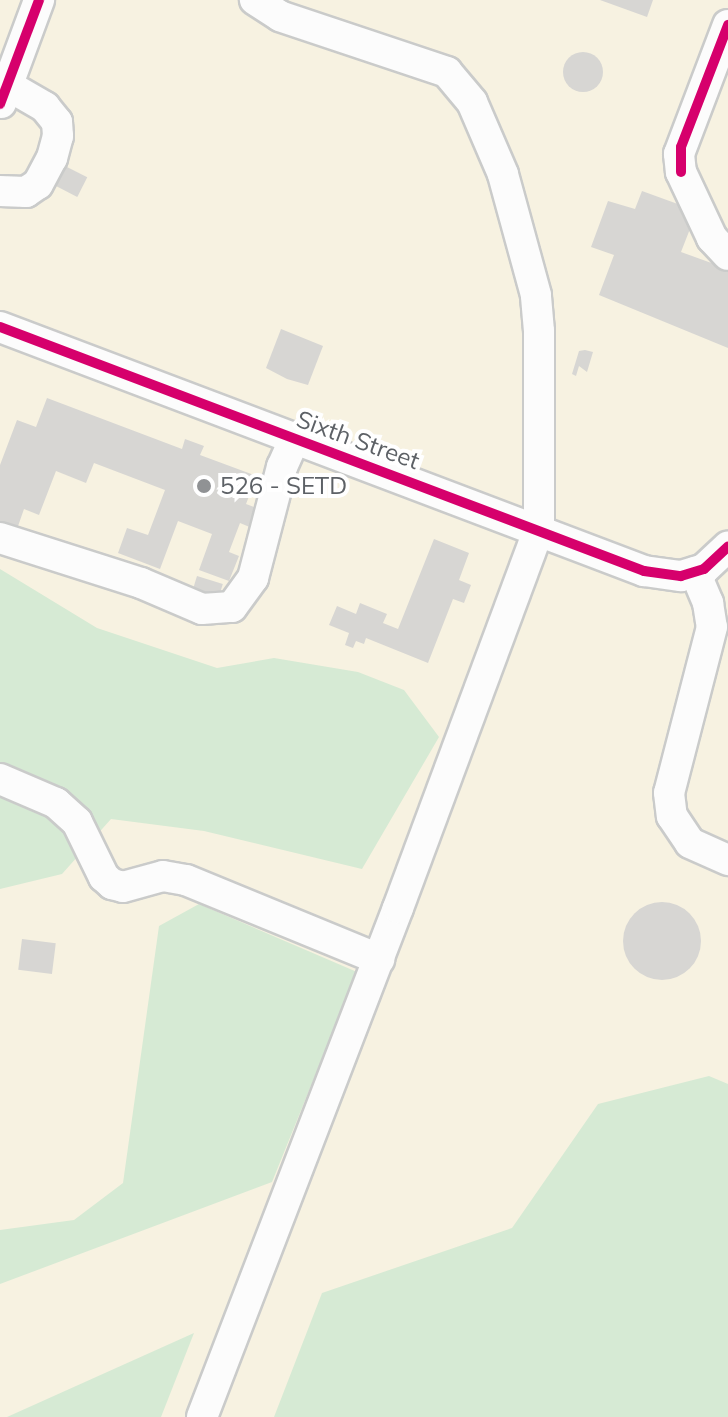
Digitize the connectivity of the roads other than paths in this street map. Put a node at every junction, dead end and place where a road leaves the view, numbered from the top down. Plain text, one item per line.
1 (39, 0) edge
2 (255, 0) edge
3 (728, 25) edge
4 (4, 94) edge
5 (0, 191) edge
6 (728, 255) edge
7 (0, 327) edge
8 (295, 438) junction
9 (539, 529) junction
10 (0, 538) edge
11 (716, 558) edge
12 (0, 779) edge
13 (728, 860) edge
14 (379, 959) junction
15 (202, 1417) edge

1 - 4 street
2 - 9 street
3 - 6 street
4 - 5 street
7 - 8 street, Sixth Street
8 - 9 street, Sixth Street
8 - 10 street
9 - 11 street, Sixth Street
9 - 14 street
11 - 13 street
12 - 14 street
14 - 15 street

